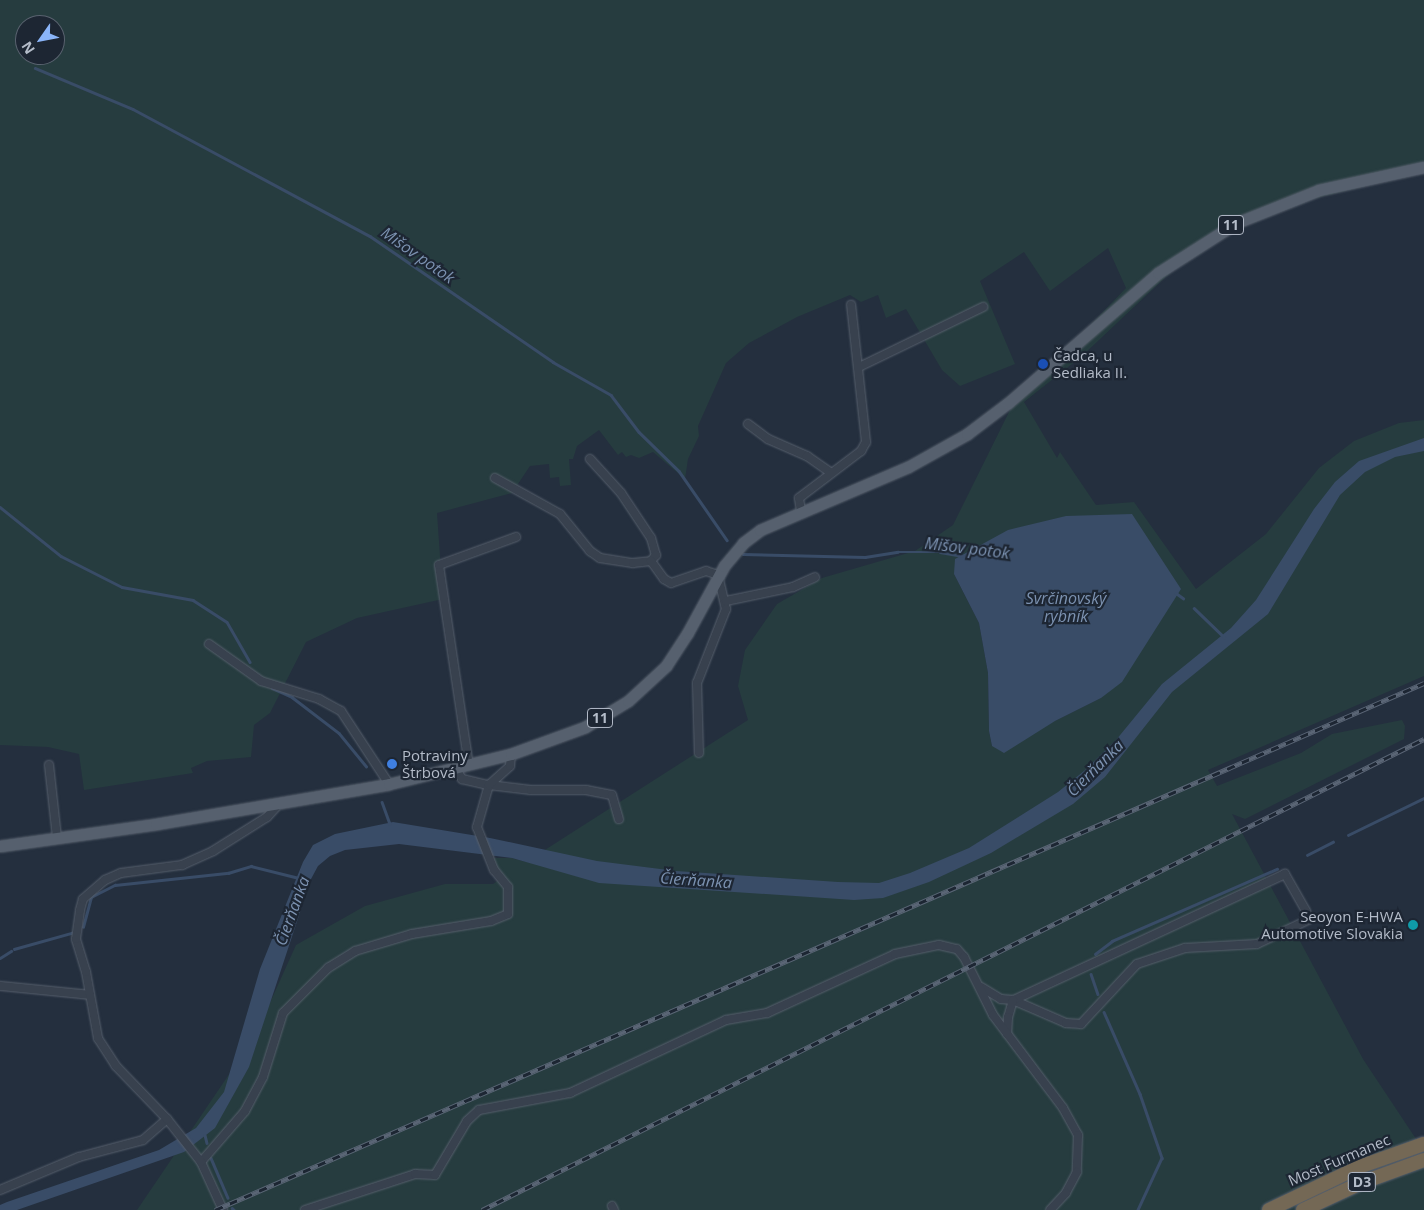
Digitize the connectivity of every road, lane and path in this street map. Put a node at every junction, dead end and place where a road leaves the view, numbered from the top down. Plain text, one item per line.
1 (1424, 167) edge
2 (851, 305) dead end
3 (983, 307) dead end
4 (859, 367) junction
5 (748, 424) dead end
6 (590, 459) dead end
7 (831, 473) junction
8 (495, 478) dead end
9 (802, 511) junction
10 (516, 537) dead end
11 (651, 561) junction
12 (718, 575) junction
13 (815, 577) dead end
14 (726, 601) junction
15 (210, 644) dead end
16 (699, 753) dead end
17 (511, 754) junction
18 (49, 765) dead end
19 (469, 766) junction
20 (456, 769) junction
21 (388, 784) junction
22 (489, 785) junction
23 (278, 804) junction
24 (620, 819) dead end
25 (57, 838) junction
26 (0, 846) edge
27 (0, 986) edge
28 (979, 986) junction
29 (90, 995) junction
30 (1013, 1000) junction
31 (1008, 1036) junction
32 (169, 1121) junction
33 (1424, 1144) edge
34 (1424, 1160) edge
35 (201, 1162) junction
36 (0, 1190) edge
37 (224, 1210) edge
38 (305, 1210) edge
39 (1050, 1210) edge
40 (1269, 1210) edge
41 (1303, 1210) edge

1 - 9 main road, 11
2 - 4 street
3 - 4 street
4 - 7 street
5 - 7 street
6 - 11 street
7 - 9 street
8 - 11 street
9 - 12 main road, 11
10 - 19 street
11 - 12 street
12 - 14 street
12 - 17 main road, 11
13 - 14 street
14 - 16 street
15 - 21 street
17 - 19 main road, 11
17 - 22 street
18 - 25 street
19 - 20 main road, 11
20 - 21 main road, 11
20 - 22 street
21 - 23 main road, 11
22 - 24 street
22 - 35 street
23 - 25 main road, 11
23 - 29 street
25 - 26 main road, 11
27 - 29 street
28 - 30 street
28 - 31 street
28 - 38 street
29 - 32 street
30 - 30 street
30 - 31 street
31 - 39 street
32 - 35 street
32 - 36 street
33 - 40 highway, Most Furmanec / D3
34 - 41 highway, Most Furmanec / D3
35 - 37 street

